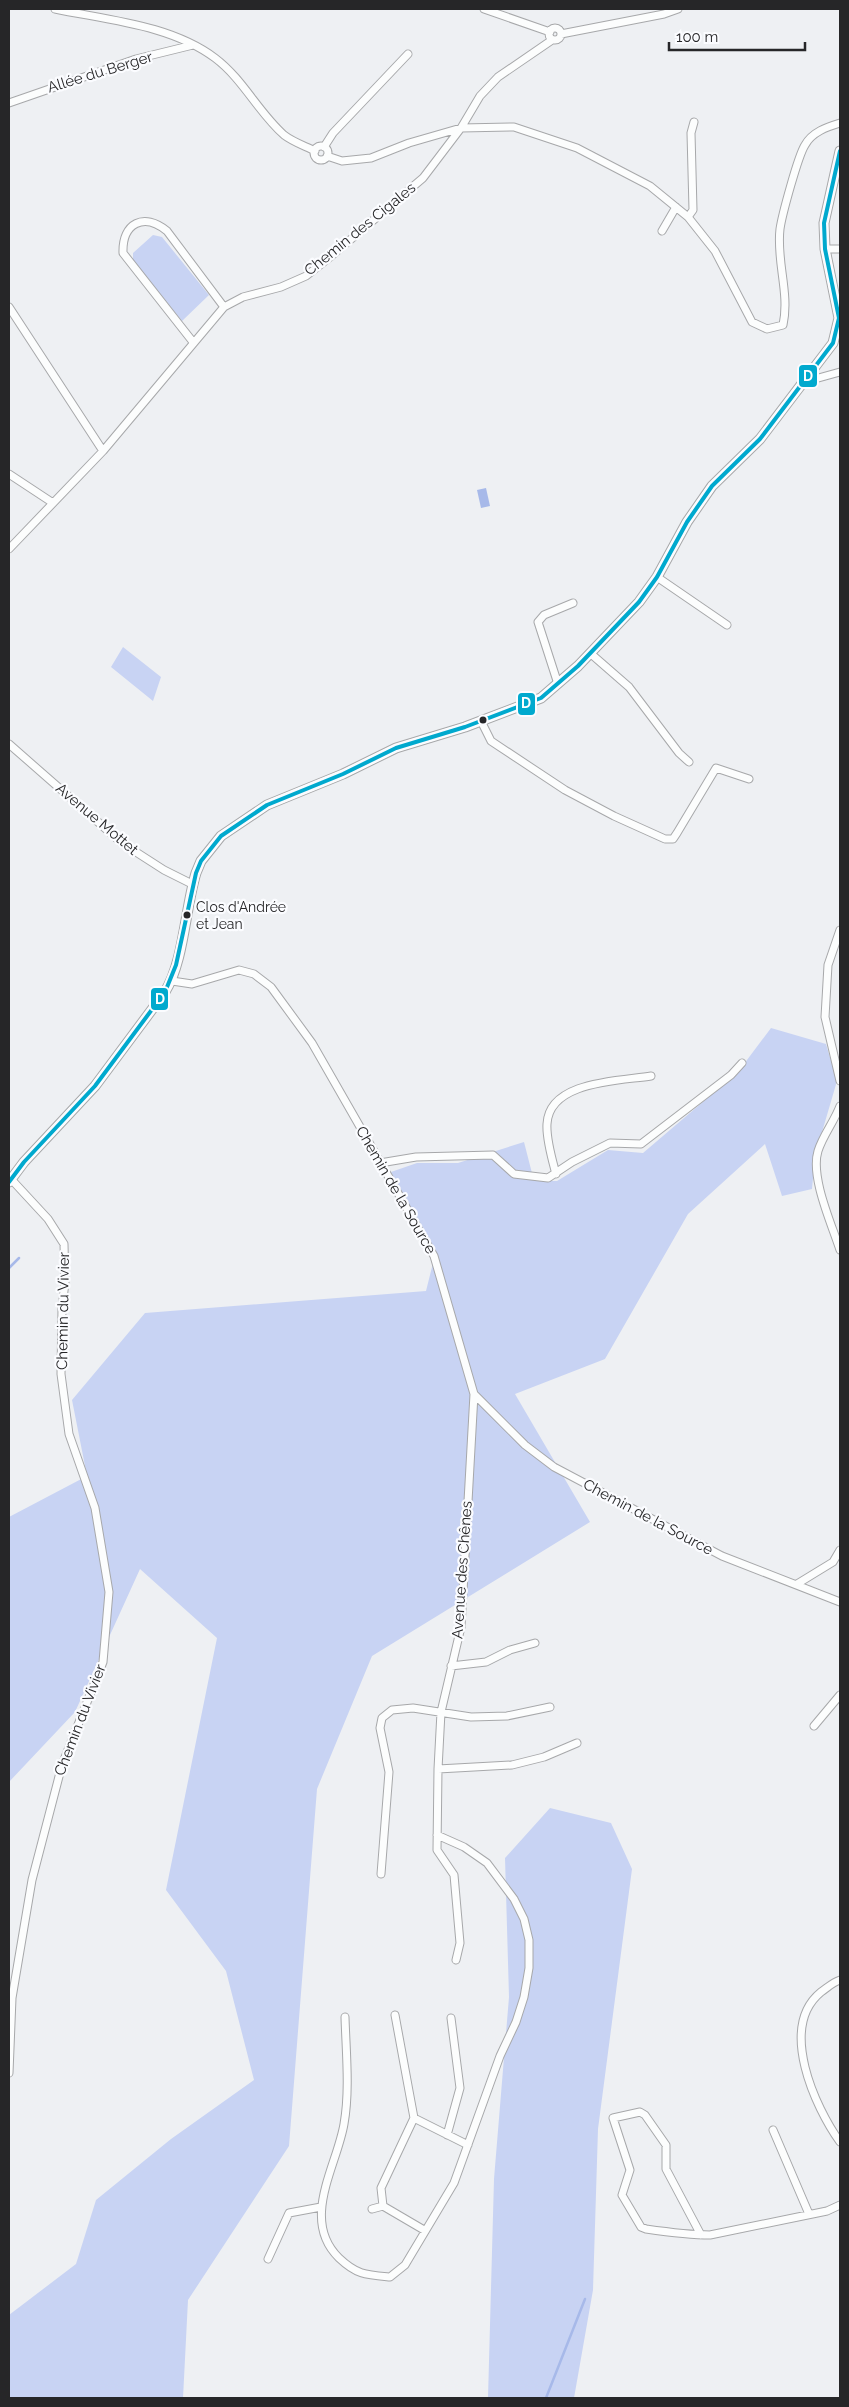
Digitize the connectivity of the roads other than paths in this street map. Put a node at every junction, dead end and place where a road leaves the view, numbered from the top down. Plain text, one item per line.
1 (55, 9) edge
2 (484, 9) edge
3 (638, 9) edge
4 (678, 9) edge
5 (640, 17) junction
6 (551, 36) junction
7 (193, 45) junction
8 (408, 54) dead end
9 (9, 103) edge
10 (694, 122) dead end
11 (840, 123) edge
12 (461, 128) junction
13 (324, 147) junction
14 (315, 151) junction
15 (840, 151) edge
16 (327, 156) junction
17 (676, 206) junction
18 (688, 217) junction
19 (662, 231) dead end
20 (825, 249) junction
21 (840, 249) edge
22 (9, 307) edge
23 (224, 307) junction
24 (193, 342) junction
25 (840, 372) edge
26 (804, 382) junction
27 (102, 451) junction
28 (9, 474) edge
29 (53, 503) junction
30 (9, 549) edge
31 (657, 577) junction
32 (573, 603) dead end
33 (727, 625) dead end
34 (590, 653) junction
35 (558, 684) junction
36 (481, 721) junction
37 (9, 744) edge
38 (689, 762) dead end
39 (749, 779) dead end
40 (192, 884) junction
41 (840, 930) edge
42 (172, 981) junction
43 (742, 1063) dead end
44 (651, 1076) dead end
45 (840, 1081) edge
46 (840, 1106) edge
47 (380, 1163) junction
48 (556, 1174) junction
49 (10, 1180) edge
50 (840, 1250) edge
51 (474, 1394) junction
52 (840, 1550) edge
53 (797, 1584) junction
54 (840, 1602) edge
55 (535, 1643) dead end
56 (451, 1666) junction
57 (840, 1695) edge
58 (550, 1707) dead end
59 (441, 1712) junction
60 (814, 1726) dead end
61 (577, 1744) dead end
62 (438, 1769) junction
63 (437, 1835) junction
64 (381, 1874) dead end
65 (456, 1960) dead end
66 (840, 1980) edge
67 (395, 2015) dead end
68 (345, 2017) dead end
69 (451, 2018) dead end
70 (9, 2073) edge
71 (414, 2118) junction
72 (773, 2130) dead end
73 (447, 2135) junction
74 (840, 2142) edge
75 (468, 2145) junction
76 (840, 2205) edge
77 (383, 2206) junction
78 (321, 2207) junction
79 (372, 2209) dead end
80 (809, 2214) junction
81 (424, 2230) junction
82 (701, 2235) junction
83 (268, 2260) dead end

1 - 7 street
2 - 6 street
3 - 5 street
4 - 5 street
5 - 6 street, Chemin des Cigales
6 - 12 street, Chemin des Cigales
7 - 9 street, Allée du Berger
7 - 14 street
8 - 13 street
10 - 18 street
11 - 18 street
12 - 16 street
12 - 17 street
12 - 23 street, Chemin des Cigales
13 - 14 street
13 - 16 street
14 - 16 street
15 - 20 street
17 - 18 street
17 - 19 street
20 - 21 street
20 - 26 street
22 - 27 street
23 - 24 street, Chemin des Cigales
23 - 24 street
24 - 27 street, Chemin des Cigales
25 - 26 street
26 - 31 street
27 - 29 street, Chemin des Cigales
28 - 29 street
29 - 30 street, Chemin des Cigales
31 - 33 street
31 - 34 street
32 - 35 street
34 - 35 street
34 - 38 street
35 - 36 street
36 - 39 street
36 - 40 street
37 - 40 street, Avenue Mottet
40 - 42 street
41 - 45 street
42 - 47 street, Chemin de la Source
42 - 49 street
43 - 48 street
44 - 48 street
46 - 50 street
47 - 48 street
47 - 51 street, Chemin de la Source
49 - 70 street, Chemin du Vivier
51 - 53 street, Chemin de la Source
51 - 56 street, Avenue des Chênes
52 - 53 street
53 - 54 street, Chemin de la Source
55 - 56 street
56 - 59 street, Avenue des Chênes
57 - 60 street
58 - 59 street
59 - 62 street, Avenue des Chênes
59 - 64 street
61 - 62 street
62 - 63 street, Avenue des Chênes
63 - 65 street, Avenue des Chênes
63 - 75 street
66 - 74 street
67 - 71 street
68 - 78 street
69 - 73 street
71 - 73 street
71 - 77 street
72 - 80 street
73 - 75 street
75 - 81 street
76 - 80 street
77 - 79 street
77 - 81 street
78 - 81 street
78 - 83 street
80 - 82 street
82 - 82 street

